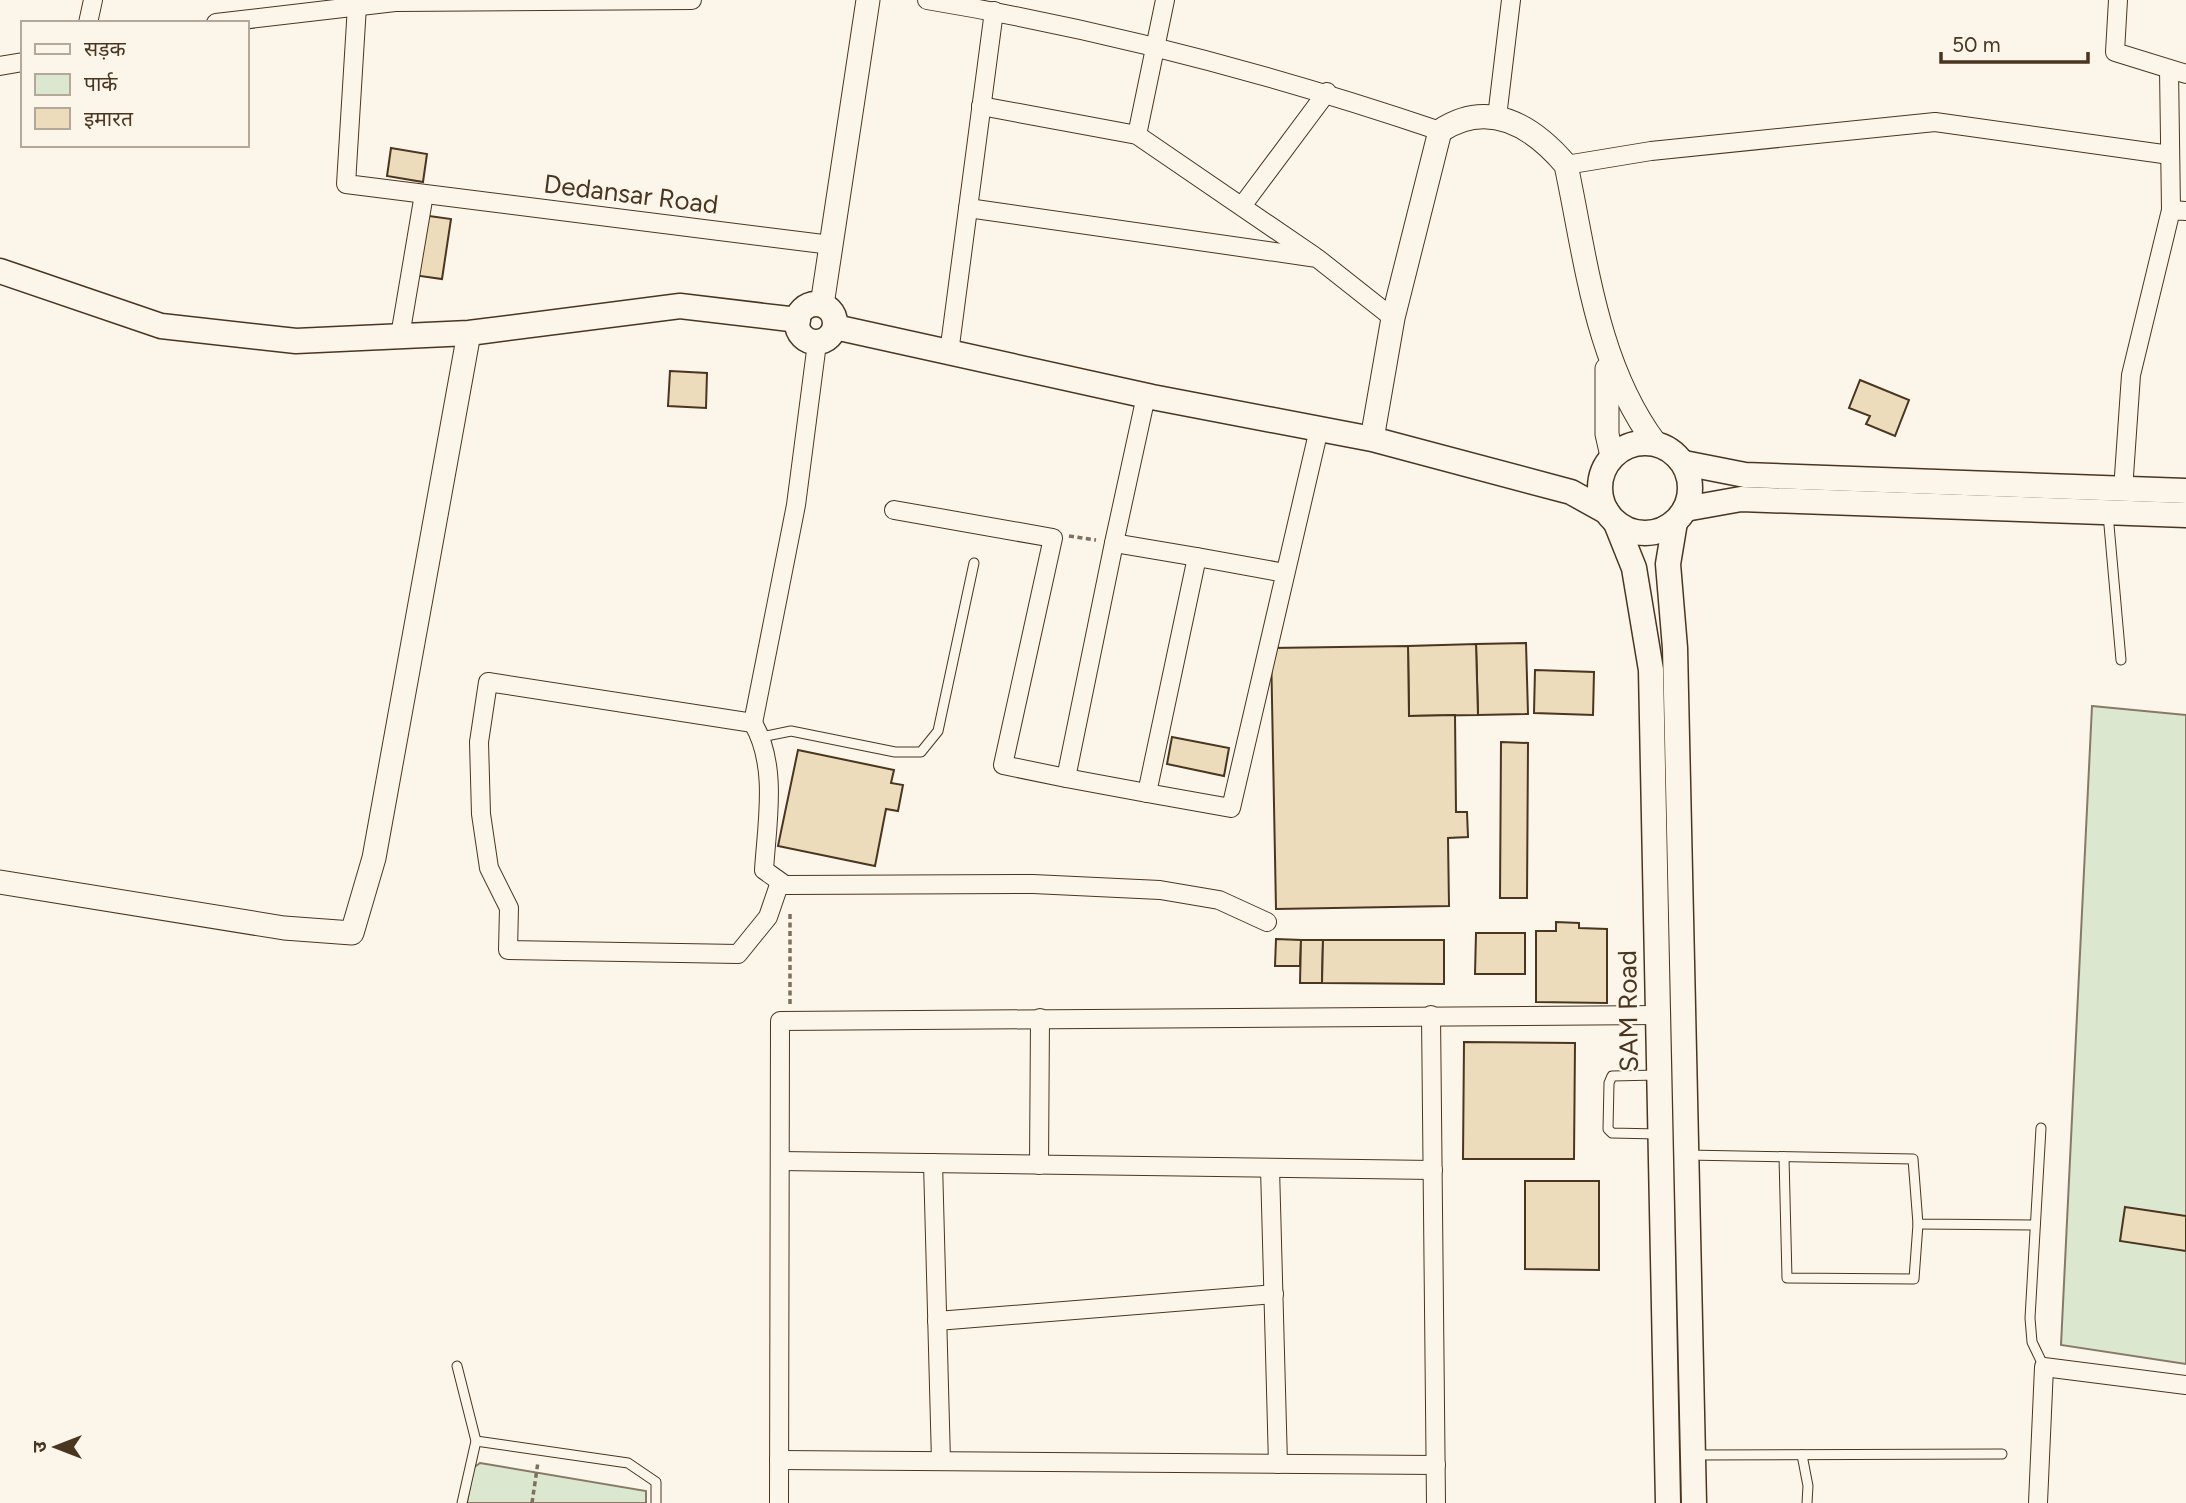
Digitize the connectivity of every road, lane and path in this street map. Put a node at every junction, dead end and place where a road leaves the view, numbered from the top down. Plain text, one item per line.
1 (93, 0) edge
2 (691, 0) edge
3 (868, 0) edge
4 (927, 0) edge
5 (1165, 0) edge
6 (1511, 0) edge
7 (2118, 0) edge
8 (357, 6) junction
9 (994, 11) junction
10 (88, 21) edge
11 (233, 21) edge
12 (1155, 45) junction
13 (21, 62) edge
14 (0, 66) edge
15 (2177, 71) edge
16 (1326, 92) junction
17 (981, 106) junction
18 (1497, 117) junction
19 (1440, 131) junction
20 (1137, 135) junction
21 (2170, 155) junction
22 (1566, 165) junction
23 (424, 194) junction
24 (1242, 206) junction
25 (968, 208) junction
26 (2178, 211) edge
27 (831, 245) junction
28 (1317, 258) junction
29 (0, 271) edge
30 (822, 306) junction
31 (1393, 318) junction
32 (798, 320) junction
33 (469, 333) junction
34 (826, 335) junction
35 (400, 336) junction
36 (1604, 340) junction
37 (949, 353) junction
38 (1146, 396) junction
39 (1319, 429) junction
40 (1372, 439) junction
41 (1655, 443) junction
42 (1612, 456) junction
43 (1684, 463) junction
44 (2123, 490) junction
45 (2186, 491) edge
46 (1571, 492) junction
47 (894, 510) dead end
48 (2108, 512) junction
49 (1680, 515) junction
50 (2186, 515) edge
51 (1611, 517) junction
52 (1053, 538) junction
53 (1114, 543) junction
54 (1198, 557) junction
55 (974, 563) dead end
56 (1285, 573) junction
57 (2121, 660) dead end
58 (757, 730) junction
59 (1066, 778) junction
60 (1147, 793) junction
61 (0, 882) edge
62 (785, 884) junction
63 (1267, 922) dead end
64 (1658, 1014) junction
65 (1431, 1015) junction
66 (1040, 1018) junction
67 (790, 1021) junction
68 (1659, 1075) junction
69 (2041, 1128) dead end
70 (1660, 1134) junction
71 (1686, 1155) junction
72 (1784, 1157) junction
73 (780, 1161) junction
74 (933, 1163) junction
75 (1039, 1165) junction
76 (1270, 1168) junction
77 (1433, 1170) junction
78 (1917, 1224) junction
79 (2035, 1225) junction
80 (1274, 1294) junction
81 (937, 1321) junction
82 (457, 1366) dead end
83 (2044, 1367) junction
84 (2186, 1385) edge
85 (476, 1441) junction
86 (540, 1450) junction
87 (2002, 1454) dead end
88 (1693, 1455) junction
89 (1802, 1455) junction
90 (779, 1460) junction
91 (941, 1461) junction
92 (1278, 1464) junction
93 (1436, 1465) junction
94 (462, 1503) edge
95 (532, 1503) edge
96 (656, 1503) edge
97 (779, 1503) edge
98 (1436, 1503) edge
99 (1668, 1503) edge
100 (1694, 1503) edge
101 (1807, 1503) edge
102 (2038, 1503) edge

1 - 10 street
2 - 8 street
3 - 27 street
4 - 9 street
5 - 12 street
6 - 18 street
7 - 15 street
8 - 11 street
8 - 23 street, Dedansar Road
9 - 12 street
9 - 17 street
12 - 16 street
12 - 20 street
13 - 14 street
15 - 21 street
16 - 19 street
16 - 24 street
17 - 20 street
17 - 25 street
18 - 19 street
18 - 22 street
19 - 31 street
20 - 24 street
21 - 22 street
21 - 26 street
22 - 36 street
23 - 27 street, Dedansar Road
23 - 35 street
24 - 28 street
25 - 28 street
25 - 37 street
26 - 44 street
27 - 30 street
28 - 31 street
29 - 35 main road
30 - 32 main road
30 - 34 main road
31 - 40 street
32 - 33 main road
32 - 34 main road
33 - 35 main road
33 - 61 street
34 - 37 main road
34 - 58 street
36 - 41 street
36 - 42 street
37 - 38 main road
38 - 39 main road
38 - 53 street
39 - 40 main road
39 - 56 street
40 - 46 main road
41 - 42 main road
41 - 43 main road
42 - 46 main road
42 - 51 main road
43 - 44 main road
43 - 49 main road
44 - 45 main road
46 - 51 main road
47 - 52 street
48 - 49 main road
48 - 50 main road
48 - 57 lane
49 - 51 main road
49 - 71 main road
51 - 64 main road, SAM Road
52 - 53 path
52 - 59 street
53 - 54 street
53 - 59 street
54 - 56 street
54 - 60 street
55 - 58 lane
56 - 60 street
58 - 62 street
58 - 62 street
59 - 60 street
62 - 63 street
62 - 67 path
64 - 65 street
64 - 68 main road, SAM Road
65 - 66 street
65 - 77 street
66 - 67 street
66 - 75 street
67 - 73 street
68 - 70 main road, SAM Road
68 - 70 lane
69 - 79 lane
70 - 99 main road, SAM Road
71 - 72 lane
71 - 88 main road
72 - 78 lane
72 - 78 lane
73 - 74 street
73 - 90 street
74 - 75 street
74 - 81 street
75 - 76 street
76 - 77 street
76 - 80 street
77 - 93 street
78 - 79 lane
79 - 83 lane
80 - 81 street
80 - 92 street
81 - 91 street
82 - 85 lane
83 - 84 street
83 - 102 street
85 - 86 lane
85 - 94 lane
86 - 95 path
86 - 96 lane
87 - 89 lane
88 - 89 lane
88 - 100 main road
89 - 101 lane
90 - 91 street
90 - 97 street
91 - 92 street
92 - 93 street
93 - 98 street

